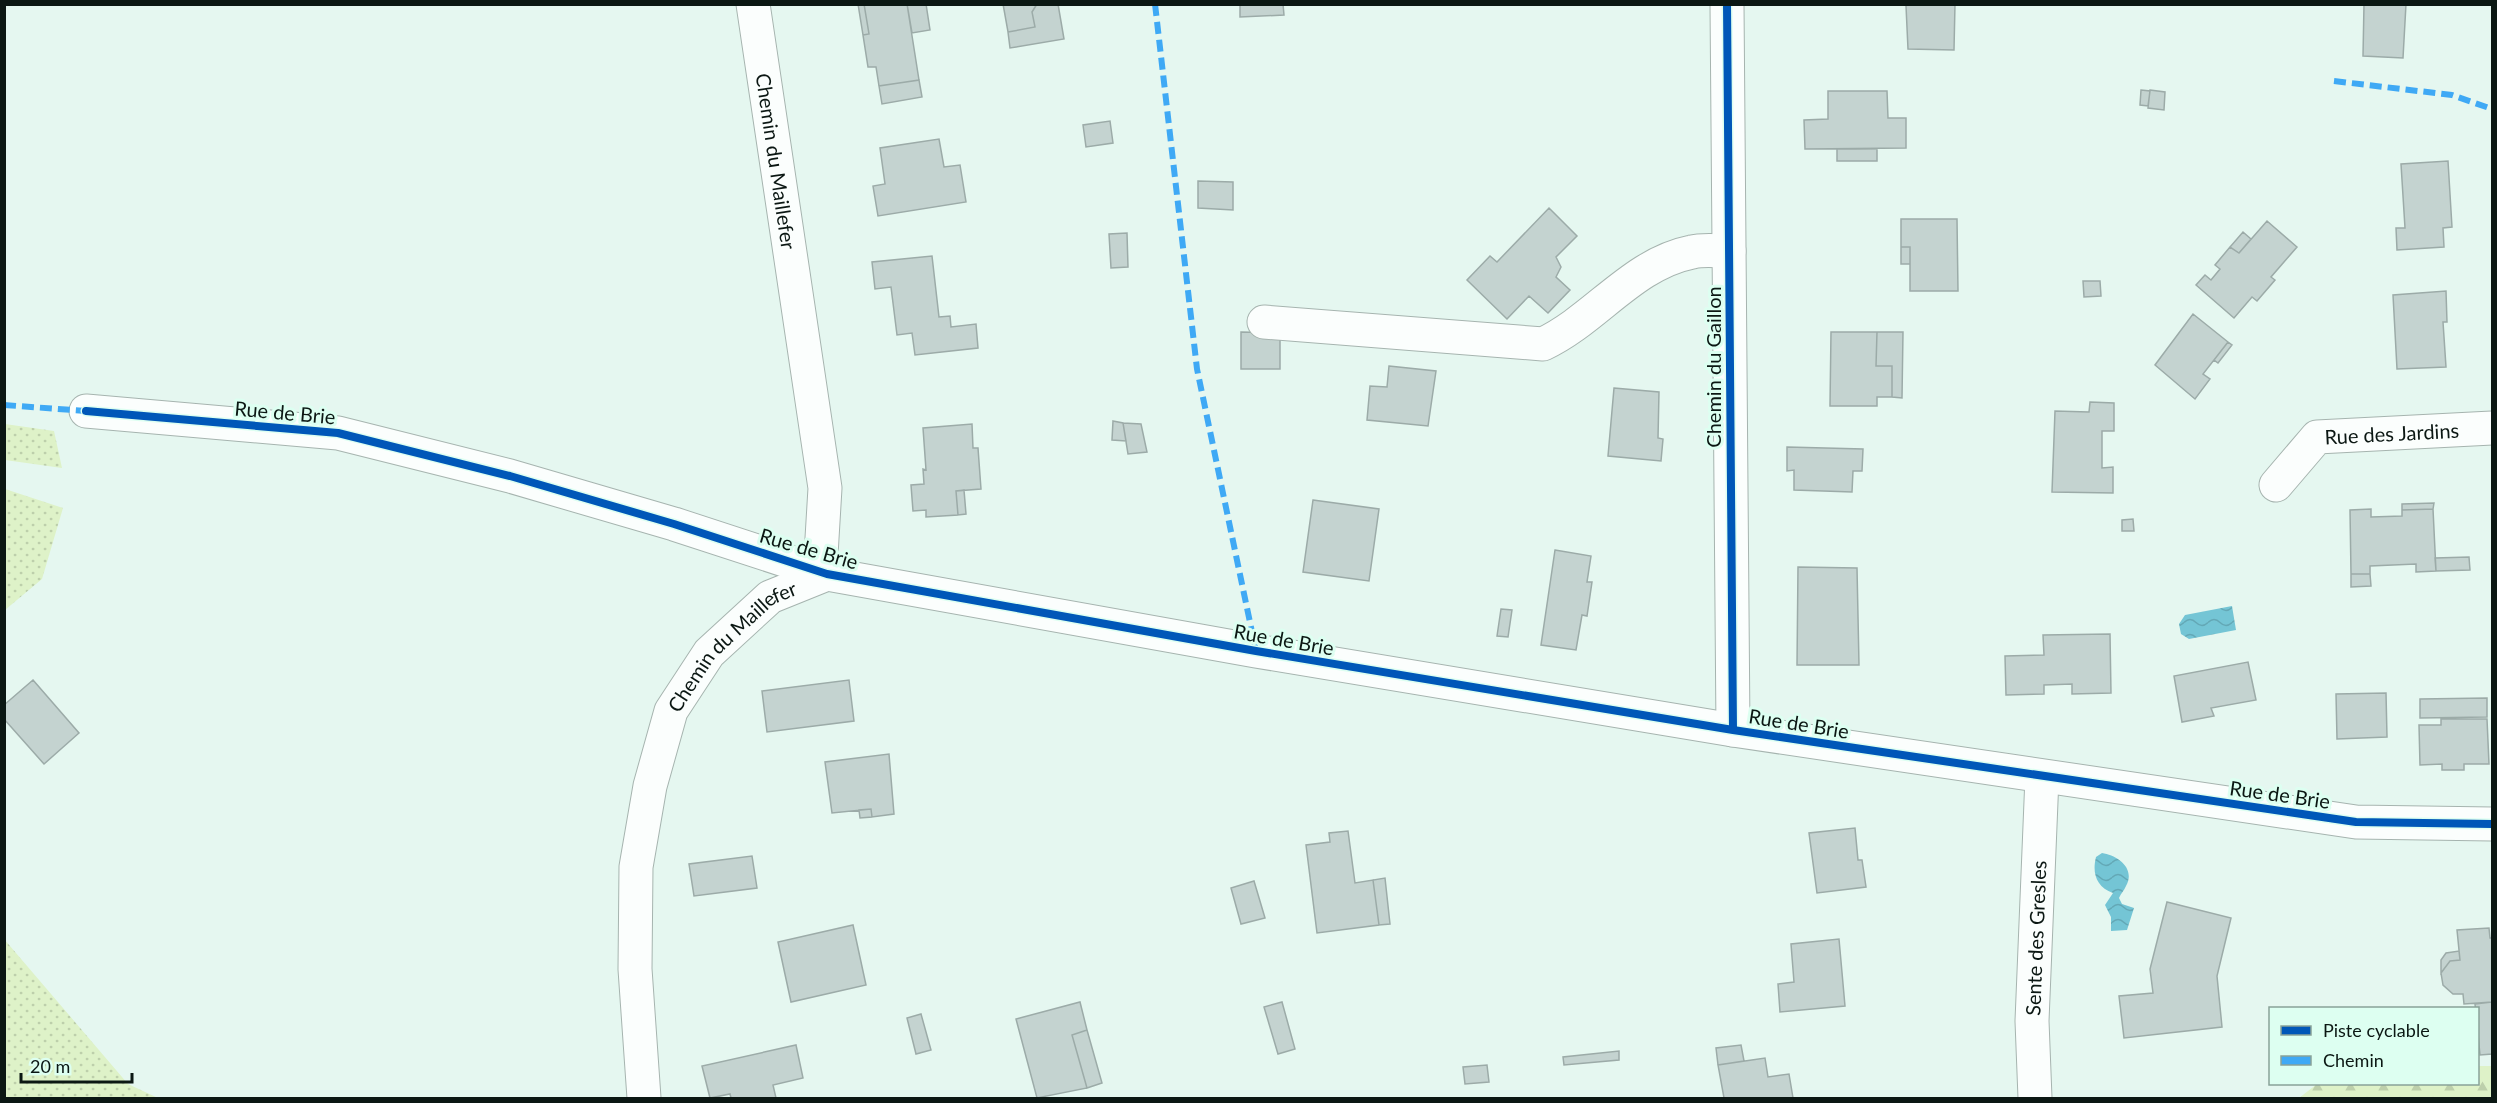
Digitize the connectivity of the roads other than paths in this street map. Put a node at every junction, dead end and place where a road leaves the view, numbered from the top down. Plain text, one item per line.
1 (753, 4) edge
2 (1727, 4) edge
3 (1729, 251) junction
4 (1264, 322) dead end
5 (86, 411) dead end
6 (2493, 428) edge
7 (2276, 485) dead end
8 (826, 574) junction
9 (1733, 730) junction
10 (2042, 777) junction
11 (2493, 824) edge
12 (644, 1098) edge
13 (2035, 1098) edge

1 - 8 street, Chemin du Maillefer
2 - 3 street, Chemin du Gaillon
3 - 4 street
3 - 9 street, Chemin du Gaillon
5 - 8 street, Rue de Brie
6 - 7 street, Rue des Jardins
8 - 9 street, Rue de Brie
8 - 12 street, Chemin du Maillefer
9 - 10 street, Rue de Brie
10 - 11 street, Rue de Brie
10 - 13 street, Sente des Gresles

